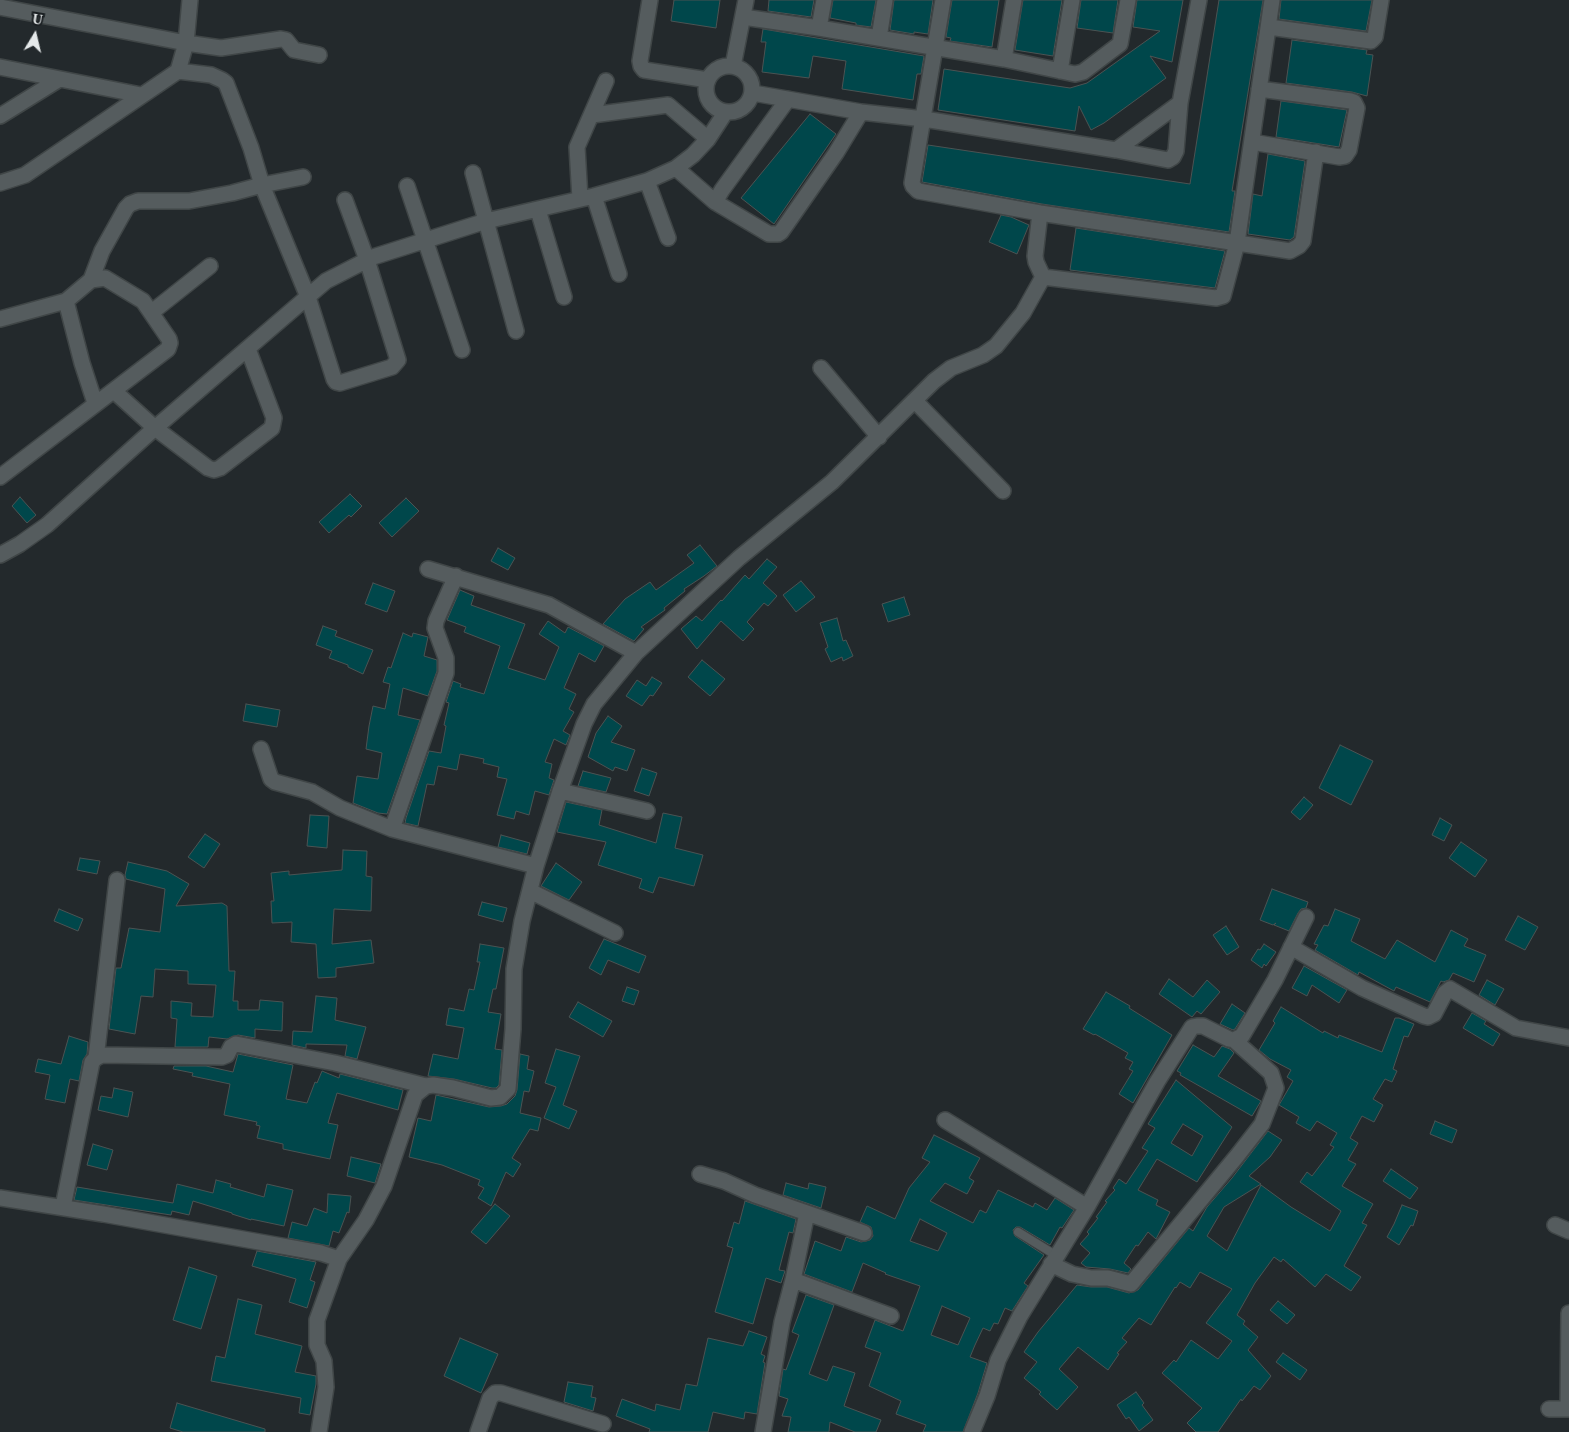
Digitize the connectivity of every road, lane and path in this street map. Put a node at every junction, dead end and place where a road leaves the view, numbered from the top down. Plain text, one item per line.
1 (190, 0) edge
2 (650, 0) edge
3 (746, 0) edge
4 (824, 0) edge
5 (885, 0) edge
6 (943, 0) edge
7 (1014, 0) edge
8 (1072, 0) edge
9 (1128, 0) edge
10 (1199, 0) edge
11 (1272, 0) edge
12 (1381, 0) edge
13 (0, 7) edge
14 (743, 17) junction
15 (1269, 27) junction
16 (819, 28) junction
17 (879, 38) junction
18 (186, 43) junction
19 (935, 48) junction
20 (319, 55) dead end
21 (1004, 59) junction
22 (733, 66) junction
23 (0, 67) edge
24 (178, 71) junction
25 (1060, 71) junction
26 (58, 80) junction
27 (708, 80) junction
28 (606, 81) dead end
29 (1260, 89) junction
30 (753, 93) junction
31 (141, 96) junction
32 (788, 99) junction
33 (1180, 103) junction
34 (861, 112) junction
35 (725, 113) junction
36 (592, 115) junction
37 (0, 116) edge
38 (924, 119) junction
39 (708, 139) junction
40 (1252, 142) junction
41 (1116, 150) junction
42 (1316, 152) junction
43 (676, 168) junction
44 (474, 173) dead end
45 (303, 176) dead end
46 (647, 181) junction
47 (0, 183) edge
48 (262, 185) junction
49 (407, 186) dead end
50 (587, 198) junction
51 (345, 200) dead end
52 (715, 202) junction
53 (538, 210) junction
54 (1040, 213) junction
55 (486, 221) junction
56 (668, 238) dead end
57 (425, 240) junction
58 (1237, 243) junction
59 (366, 260) junction
60 (210, 266) dead end
61 (619, 274) dead end
62 (1043, 277) junction
63 (91, 280) junction
64 (308, 297) junction
65 (564, 297) dead end
66 (66, 301) junction
67 (152, 312) junction
68 (0, 319) edge
69 (516, 331) dead end
70 (248, 349) junction
71 (462, 350) dead end
72 (821, 368) dead end
73 (114, 390) junction
74 (916, 401) junction
75 (95, 403) junction
76 (154, 428) junction
77 (880, 437) junction
78 (0, 476) edge
79 (1003, 490) dead end
80 (0, 555) edge
81 (428, 569) dead end
82 (456, 576) junction
83 (636, 653) junction
84 (261, 749) dead end
85 (560, 791) junction
86 (648, 811) dead end
87 (392, 829) junction
88 (536, 866) junction
89 (117, 880) dead end
90 (530, 890) junction
91 (1306, 917) dead end
92 (615, 933) dead end
93 (1291, 948) junction
94 (1569, 1038) edge
95 (1234, 1040) junction
96 (96, 1058) junction
97 (426, 1086) junction
98 (945, 1120) dead end
99 (700, 1174) dead end
100 (0, 1198) edge
101 (63, 1207) junction
102 (1087, 1208) junction
103 (806, 1213) junction
104 (1018, 1232) dead end
105 (864, 1234) dead end
106 (339, 1259) junction
107 (1054, 1260) junction
108 (793, 1280) junction
109 (1569, 1313) edge
110 (891, 1316) dead end
111 (1569, 1351) edge
112 (1549, 1409) dead end
113 (1568, 1409) edge
114 (603, 1424) dead end
115 (319, 1432) edge
116 (478, 1432) edge
117 (763, 1432) edge
118 (972, 1432) edge

1 - 18 street
2 - 27 street
3 - 14 street
4 - 16 street
5 - 17 street
6 - 19 street
7 - 21 street
8 - 25 street
9 - 25 street
10 - 33 street
11 - 15 street
12 - 15 street
13 - 18 street
14 - 16 street
14 - 22 street
15 - 29 street
16 - 17 street
17 - 19 street
18 - 20 street
18 - 24 street
19 - 21 street
19 - 38 street
21 - 25 street
22 - 27 street
22 - 30 street
23 - 26 street
24 - 31 street
24 - 48 street
26 - 31 street
26 - 37 street
27 - 35 street
28 - 36 street
29 - 40 street
29 - 42 street
30 - 32 street
30 - 35 street
31 - 47 street
32 - 34 street
32 - 52 street
33 - 41 street
33 - 41 street
34 - 38 street
34 - 52 street
35 - 39 street
36 - 39 street
36 - 50 street
38 - 41 street
38 - 54 street
39 - 43 street
40 - 42 street
40 - 58 street
42 - 58 street
43 - 46 street
43 - 52 street
44 - 55 street
45 - 48 street
46 - 50 street
46 - 56 street
48 - 63 street
48 - 64 street
49 - 57 street
50 - 53 street
50 - 61 street
51 - 59 street
53 - 55 street
53 - 65 street
54 - 58 street
54 - 62 street
55 - 57 street
55 - 69 street
57 - 59 street
57 - 71 street
58 - 62 street
59 - 64 street
59 - 64 street
60 - 67 street
62 - 74 street
63 - 66 street
63 - 67 street
64 - 70 street
66 - 68 street
66 - 75 street
67 - 73 street
70 - 76 street
70 - 76 street
72 - 77 street
73 - 75 street
73 - 76 street
74 - 77 street
74 - 79 street
75 - 78 street
76 - 80 street
77 - 83 street
81 - 82 street
82 - 83 street
82 - 87 street
83 - 85 street
84 - 87 street
85 - 86 street
85 - 88 street
87 - 88 street
88 - 90 street
89 - 96 street
90 - 92 street
90 - 97 street
91 - 93 street
93 - 94 street
93 - 95 street
95 - 102 street
95 - 107 street
96 - 97 street
96 - 101 street
97 - 106 street
98 - 102 street
99 - 103 street
100 - 101 street
101 - 106 street
102 - 107 street
103 - 105 street
103 - 108 street
104 - 107 lane
106 - 115 street
107 - 118 street
108 - 110 street
108 - 117 street
109 - 111 street
111 - 113 street
112 - 113 street
114 - 116 street

